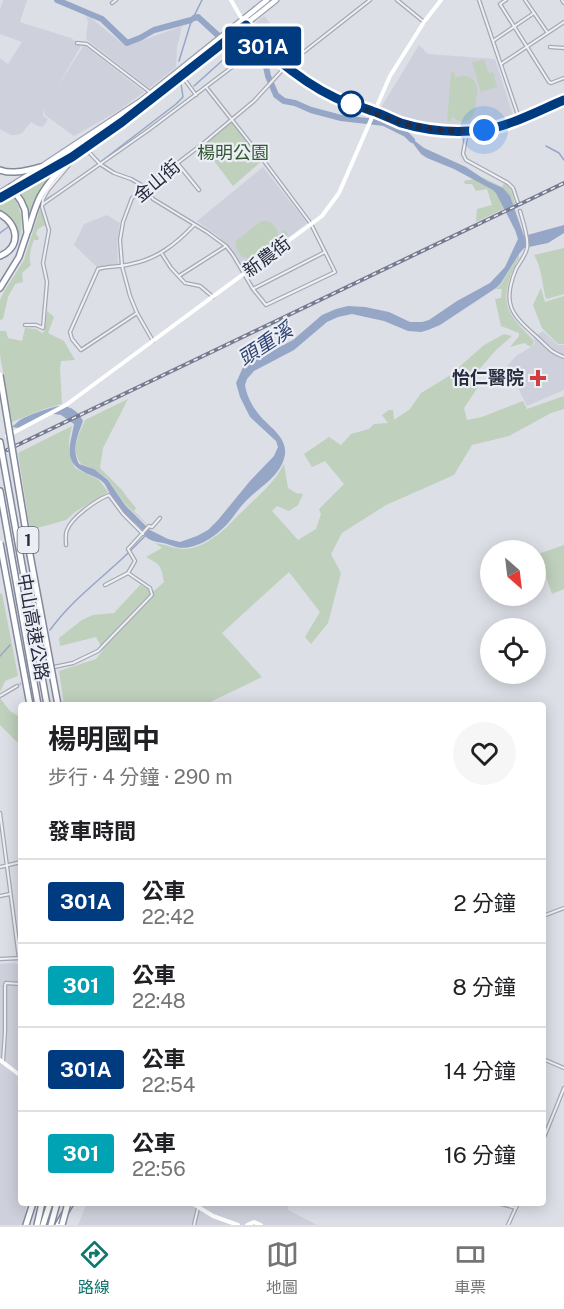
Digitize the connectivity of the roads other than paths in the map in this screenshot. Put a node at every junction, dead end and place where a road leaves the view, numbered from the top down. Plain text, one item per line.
1 (116, 0) edge
2 (231, 0) edge
3 (267, 0) edge
4 (276, 0) edge
5 (370, 0) edge
6 (397, 0) edge
7 (441, 0) edge
8 (479, 0) edge
9 (506, 0) edge
10 (525, 0) edge
11 (112, 3) dead end
12 (534, 13) junction
13 (244, 22) junction
14 (424, 22) junction
15 (564, 22) edge
16 (515, 27) junction
17 (548, 33) junction
18 (493, 41) junction
19 (219, 43) junction
20 (77, 44) dead end
21 (527, 46) junction
22 (550, 47) dead end
23 (564, 48) edge
24 (248, 55) dead end
25 (501, 64) junction
26 (286, 66) junction
27 (183, 78) junction
28 (564, 78) edge
29 (206, 87) junction
30 (196, 95) junction
31 (152, 96) junction
32 (564, 100) edge
33 (374, 111) junction
34 (519, 118) junction
35 (120, 119) junction
36 (231, 120) junction
37 (467, 131) junction
38 (82, 149) junction
39 (99, 163) junction
40 (177, 163) junction
41 (41, 168) junction
42 (0, 170) edge
43 (145, 187) junction
44 (12, 188) junction
45 (199, 190) dead end
46 (0, 193) edge
47 (0, 198) edge
48 (518, 203) dead end
49 (43, 204) junction
50 (520, 211) dead end
51 (0, 214) edge
52 (194, 224) junction
53 (311, 224) junction
54 (27, 233) junction
55 (226, 246) junction
56 (325, 252) junction
57 (162, 253) junction
58 (0, 256) edge
59 (122, 266) junction
60 (244, 274) junction
61 (179, 276) junction
62 (0, 288) edge
63 (253, 289) junction
64 (213, 297) junction
65 (137, 313) junction
66 (26, 325) dead end
67 (153, 341) junction
68 (564, 357) edge
69 (0, 375) edge
70 (8, 436) dead end
71 (0, 442) edge
72 (0, 490) edge
73 (160, 518) dead end
74 (143, 533) junction
75 (0, 543) edge
76 (66, 545) dead end
77 (128, 573) junction
78 (105, 585) dead end
79 (54, 667) tunnel mouth
80 (17, 686) tunnel mouth
81 (0, 696) edge
82 (29, 702) edge
83 (37, 702) edge
84 (46, 702) edge
85 (57, 702) edge
86 (0, 813) edge
87 (0, 820) edge
88 (18, 863) edge
89 (6, 866) junction
90 (0, 867) edge
91 (10, 894) junction
92 (0, 896) edge
93 (564, 909) edge
94 (546, 915) edge
95 (15, 930) junction
96 (18, 930) edge
97 (18, 947) edge
98 (18, 958) edge
99 (0, 959) edge
100 (18, 984) edge
101 (546, 1060) edge
102 (1, 1061) edge
103 (564, 1068) edge
104 (18, 1074) edge
105 (564, 1088) edge
106 (546, 1133) edge
107 (32, 1206) edge
108 (41, 1206) edge
109 (49, 1206) edge
110 (56, 1206) edge
111 (68, 1206) edge
112 (196, 1206) edge
113 (509, 1206) edge
114 (198, 1208) junction
115 (516, 1208) joint
116 (26, 1225) edge
117 (37, 1225) edge
118 (43, 1225) edge
119 (51, 1225) edge
120 (60, 1225) edge
121 (194, 1225) edge
122 (238, 1225) edge
123 (247, 1225) edge
124 (261, 1225) edge
125 (508, 1225) edge

1 - 11 street
2 - 13 street
3 - 13 main road
4 - 13 main road
5 - 26 street
6 - 14 street
7 - 14 street, 新農街
8 - 18 street
9 - 16 street
10 - 12 street
12 - 16 street
12 - 17 street
13 - 19 main road
13 - 19 main road
13 - 26 street
14 - 33 street, 新農街
15 - 17 street
16 - 18 street
16 - 21 street
17 - 21 street
18 - 25 street
19 - 27 main road
19 - 31 main road
20 - 31 street
21 - 25 street
21 - 28 street
22 - 23 street
24 - 29 street
25 - 34 street
26 - 33 street
26 - 36 street, 金山街
27 - 30 street
27 - 31 main road
29 - 30 street
29 - 36 street
30 - 39 street
31 - 35 main road
32 - 34 street
33 - 37 street
33 - 53 street, 新農街
34 - 37 street
35 - 38 main road
35 - 41 main road
36 - 40 street, 金山街
36 - 53 street
37 - 48 street
38 - 39 street
38 - 44 main road
38 - 49 street
38 - 54 highway
39 - 43 street
39 - 49 street
40 - 43 street, 金山街
40 - 45 street
41 - 42 highway
41 - 44 main road
43 - 52 street
43 - 59 street, 金山街
44 - 46 main road
44 - 47 main road
44 - 54 highway
49 - 66 street
50 - 68 street
51 - 58 highway
52 - 55 street
52 - 57 street
53 - 56 street
53 - 60 street, 新農街
54 - 62 highway
55 - 60 street
55 - 61 street
56 - 63 street
56 - 63 street
57 - 59 street
57 - 61 street
59 - 65 street, 金山街
59 - 65 street
60 - 63 street
60 - 64 street, 新農街
61 - 64 street
64 - 67 street, 新農街
65 - 67 street, 金山街
67 - 70 street, 新農街
69 - 85 highway, 1, bridge
71 - 84 highway, 中山高速公路 / 1
72 - 83 highway, 中山高速公路 / 1
73 - 74 street
74 - 76 street
74 - 77 street
75 - 82 highway, 1, bridge
77 - 78 street
77 - 79 street
80 - 81 street
86 - 87 street
87 - 89 street
88 - 89 street
89 - 90 street
89 - 91 street
91 - 92 street
91 - 95 street
93 - 94 street
95 - 96 street
95 - 97 street
98 - 99 street
100 - 102 street
101 - 103 street
102 - 104 street
105 - 106 street
107 - 116 highway
108 - 117 highway
109 - 118 highway
110 - 119 highway
111 - 120 highway, bridge
112 - 114 street
113 - 115 street
114 - 121 street
114 - 122 street
115 - 125 street
123 - 124 street

